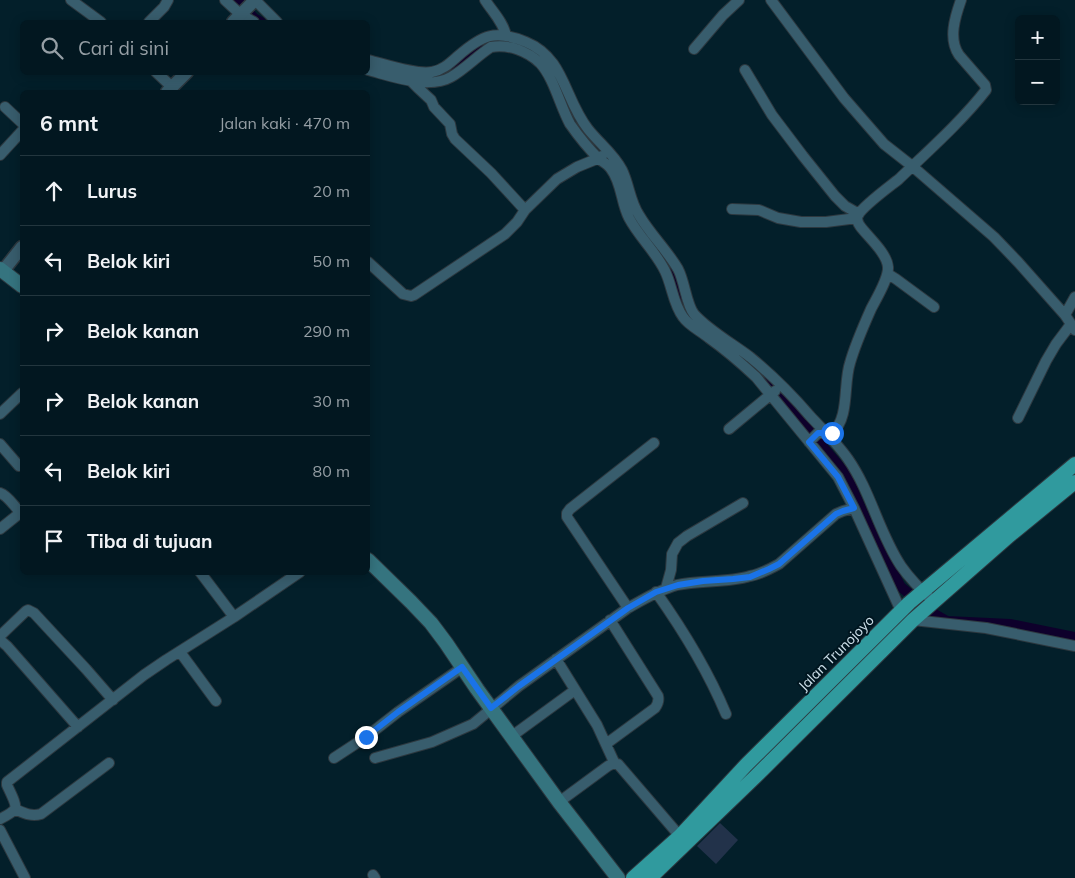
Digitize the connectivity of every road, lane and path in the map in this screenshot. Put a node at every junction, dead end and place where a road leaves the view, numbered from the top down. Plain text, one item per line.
1 (71, 0) edge
2 (168, 0) edge
3 (225, 0) edge
4 (485, 0) edge
5 (739, 0) edge
6 (772, 0) edge
7 (961, 0) edge
8 (246, 9) edge
9 (97, 20) edge
10 (151, 20) edge
11 (253, 20) edge
12 (272, 20) edge
13 (510, 41) junction
14 (694, 49) dead end
15 (370, 60) edge
16 (745, 70) dead end
17 (370, 71) edge
18 (158, 75) edge
19 (184, 75) edge
20 (411, 81) junction
21 (170, 90) edge
22 (5, 107) dead end
23 (20, 122) edge
24 (20, 133) edge
25 (0, 155) edge
26 (603, 155) junction
27 (912, 166) junction
28 (732, 209) dead end
29 (525, 210) junction
30 (858, 216) junction
31 (20, 249) edge
32 (370, 264) edge
33 (1, 272) edge
34 (892, 276) junction
35 (20, 285) edge
36 (1075, 297) edge
37 (934, 307) dead end
38 (1070, 323) edge
39 (775, 390) junction
40 (20, 395) edge
41 (0, 414) edge
42 (1018, 418) dead end
43 (729, 429) dead end
44 (817, 437) junction
45 (654, 443) dead end
46 (0, 444) edge
47 (1075, 464) edge
48 (19, 466) dead end
49 (1075, 482) edge
50 (0, 493) edge
51 (743, 503) dead end
52 (854, 508) junction
53 (20, 512) edge
54 (20, 515) edge
55 (0, 529) edge
56 (370, 562) edge
57 (202, 575) edge
58 (296, 575) edge
59 (661, 590) junction
60 (913, 600) junction
61 (628, 608) junction
62 (924, 610) junction
63 (234, 617) junction
64 (610, 620) junction
65 (0, 636) edge
66 (0, 640) edge
67 (1075, 646) edge
68 (180, 652) junction
69 (556, 659) junction
70 (462, 667) junction
71 (575, 690) junction
72 (113, 700) junction
73 (216, 701) dead end
74 (806, 706) junction
75 (491, 708) junction
76 (726, 714) dead end
77 (816, 717) junction
78 (78, 728) junction
79 (512, 736) junction
80 (606, 744) junction
81 (334, 758) dead end
82 (375, 758) dead end
83 (108, 763) dead end
84 (615, 764) junction
85 (0, 773) edge
86 (8, 782) junction
87 (560, 802) junction
88 (15, 809) junction
89 (0, 819) edge
90 (0, 830) edge
91 (683, 840) junction
92 (25, 878) edge
93 (618, 878) edge
94 (633, 878) edge
95 (650, 878) edge

1 - 9 street
2 - 10 street
3 - 8 street
4 - 13 street
5 - 14 street
6 - 27 street
7 - 27 street
8 - 11 street
8 - 12 street
13 - 15 street
13 - 20 street
13 - 26 street
16 - 30 street
17 - 20 street
18 - 21 street
19 - 21 street
20 - 29 street
22 - 23 street
24 - 25 street
26 - 29 street
26 - 39 street
27 - 30 street
27 - 38 street
28 - 30 street
29 - 32 street
30 - 34 street
31 - 33 street
33 - 35 main road
34 - 37 street
34 - 44 street
36 - 38 street
38 - 42 street
39 - 43 street
39 - 44 street
39 - 44 street
40 - 41 street
44 - 52 street
44 - 60 street
45 - 61 street
46 - 48 street
47 - 60 highway, Jalan Trunojoyo
49 - 62 highway, Jalan Trunojoyo
50 - 53 street
51 - 59 street
52 - 59 street
52 - 60 street
54 - 55 street
56 - 70 main road
57 - 63 street
58 - 63 street
59 - 61 street
59 - 76 street
60 - 62 street
60 - 74 highway, Jalan Trunojoyo
61 - 64 street
62 - 67 street
62 - 77 highway, Jalan Trunojoyo
63 - 68 street
64 - 69 street
64 - 80 street
65 - 72 street
66 - 78 street
68 - 72 street
68 - 73 street
69 - 71 street
69 - 75 street
70 - 75 main road
70 - 81 street
71 - 79 street
71 - 80 street
72 - 78 street
74 - 77 highway
74 - 91 highway, Jalan Trunojoyo
75 - 79 main road
75 - 82 street
77 - 91 highway, Jalan Trunojoyo
78 - 86 street
79 - 87 main road
80 - 84 street
83 - 88 street
84 - 87 street
84 - 91 street
85 - 86 street
86 - 88 street
87 - 93 main road
88 - 89 street
90 - 92 street
91 - 94 highway, Jalan Trunojoyo
91 - 95 highway, Jalan Trunojoyo

